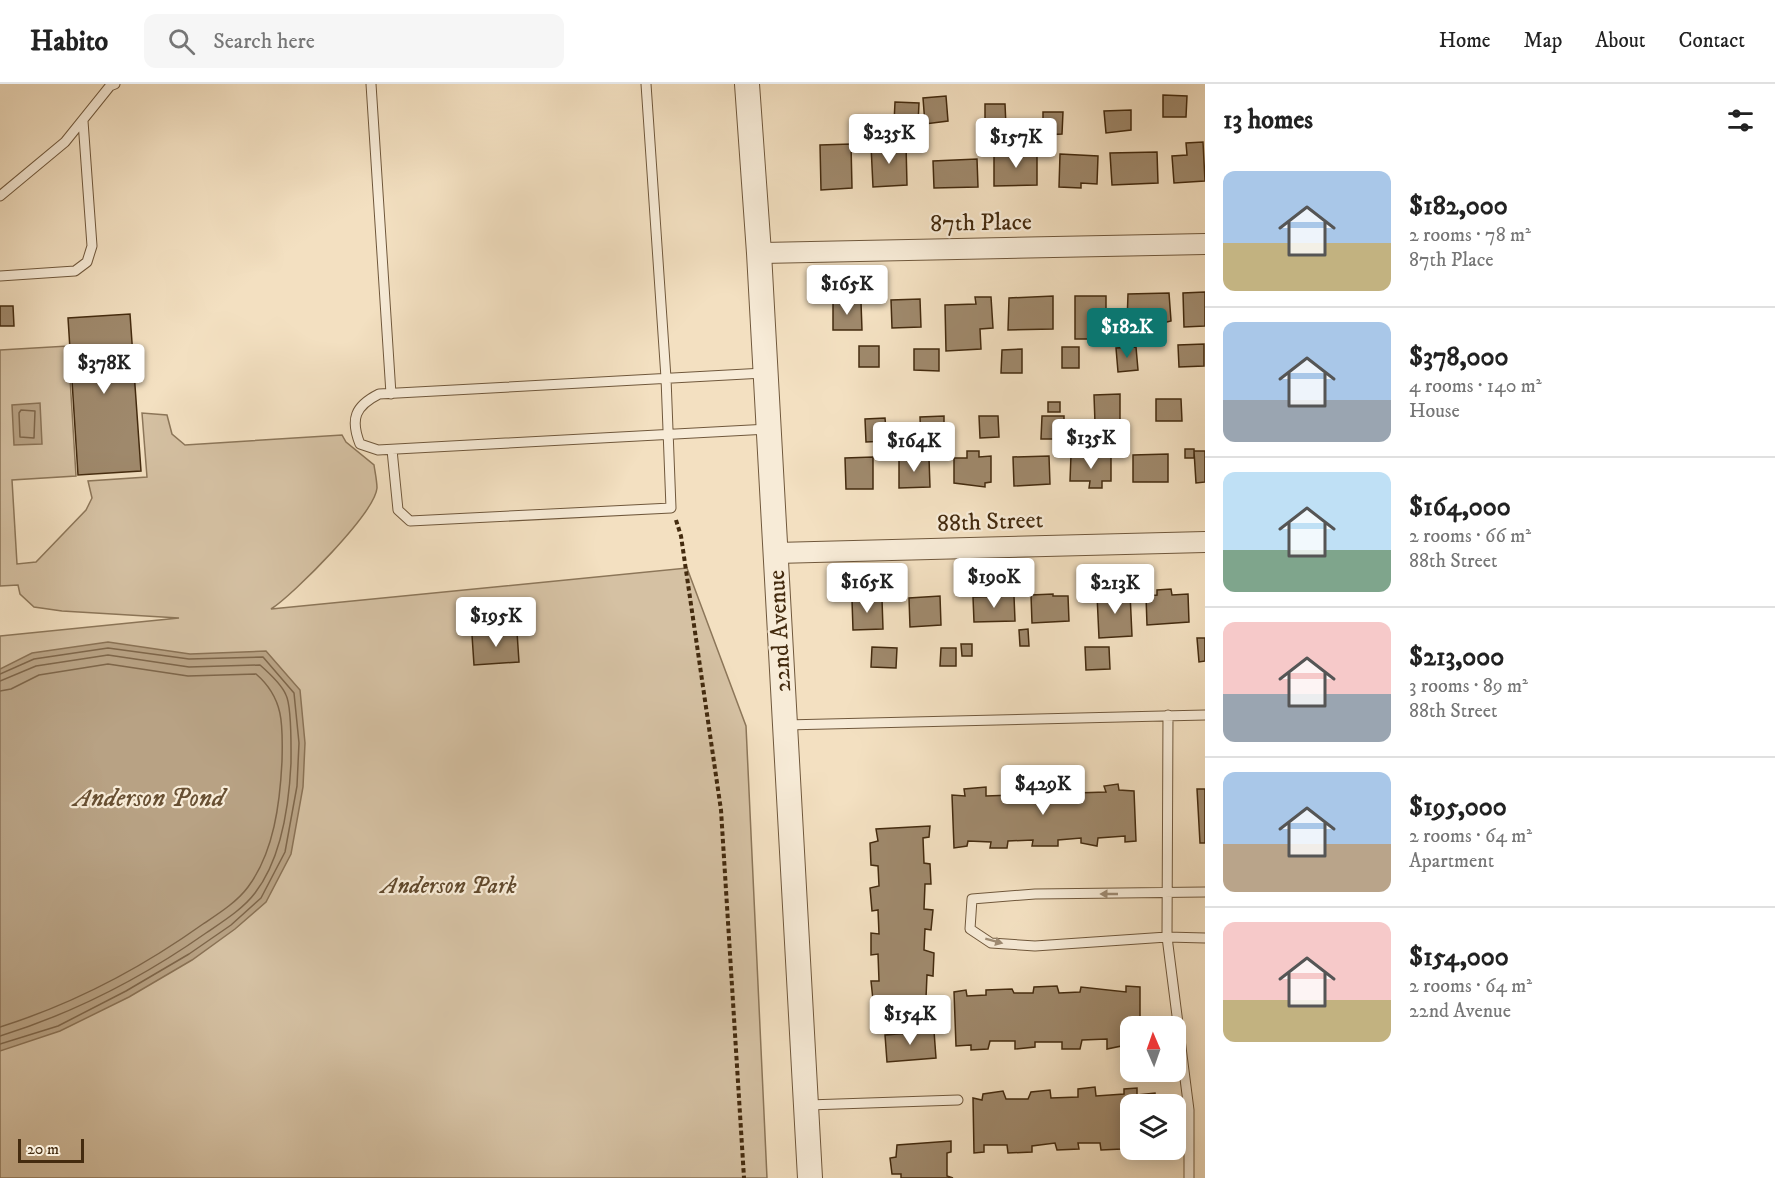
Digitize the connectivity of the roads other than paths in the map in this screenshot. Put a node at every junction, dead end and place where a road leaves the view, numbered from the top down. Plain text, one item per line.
1 (115, 84) edge
2 (371, 84) edge
3 (646, 84) edge
4 (747, 84) edge
5 (83, 121) junction
6 (0, 196) edge
7 (1205, 244) edge
8 (759, 253) junction
9 (0, 276) edge
10 (766, 373) junction
11 (666, 378) junction
12 (391, 394) junction
13 (769, 429) junction
14 (669, 435) junction
15 (392, 450) junction
16 (1205, 542) edge
17 (776, 553) junction
18 (1168, 715) junction
19 (1205, 715) edge
20 (785, 725) junction
21 (1205, 892) edge
22 (1167, 894) junction
23 (1167, 937) junction
24 (1205, 938) edge
25 (958, 1100) dead end
26 (806, 1105) junction
27 (810, 1178) edge
28 (1189, 1178) edge

1 - 5 lane
2 - 12 lane
3 - 11 lane
4 - 8 street, 22nd Avenue
5 - 6 lane
5 - 9 lane
7 - 8 street, 87th Place
8 - 10 street, 22nd Avenue
10 - 11 lane
10 - 13 street, 22nd Avenue
11 - 12 lane
11 - 14 lane
12 - 15 lane
13 - 14 lane
13 - 17 street, 22nd Avenue
14 - 15 lane
14 - 15 lane
16 - 17 street, 88th Street
17 - 20 street, 22nd Avenue
18 - 19 lane
18 - 20 lane
18 - 22 lane
20 - 26 street, 22nd Avenue
21 - 22 lane
22 - 23 lane
22 -> 23 lane
23 - 24 lane
23 - 28 lane
25 - 26 lane
26 - 27 street, 22nd Avenue

